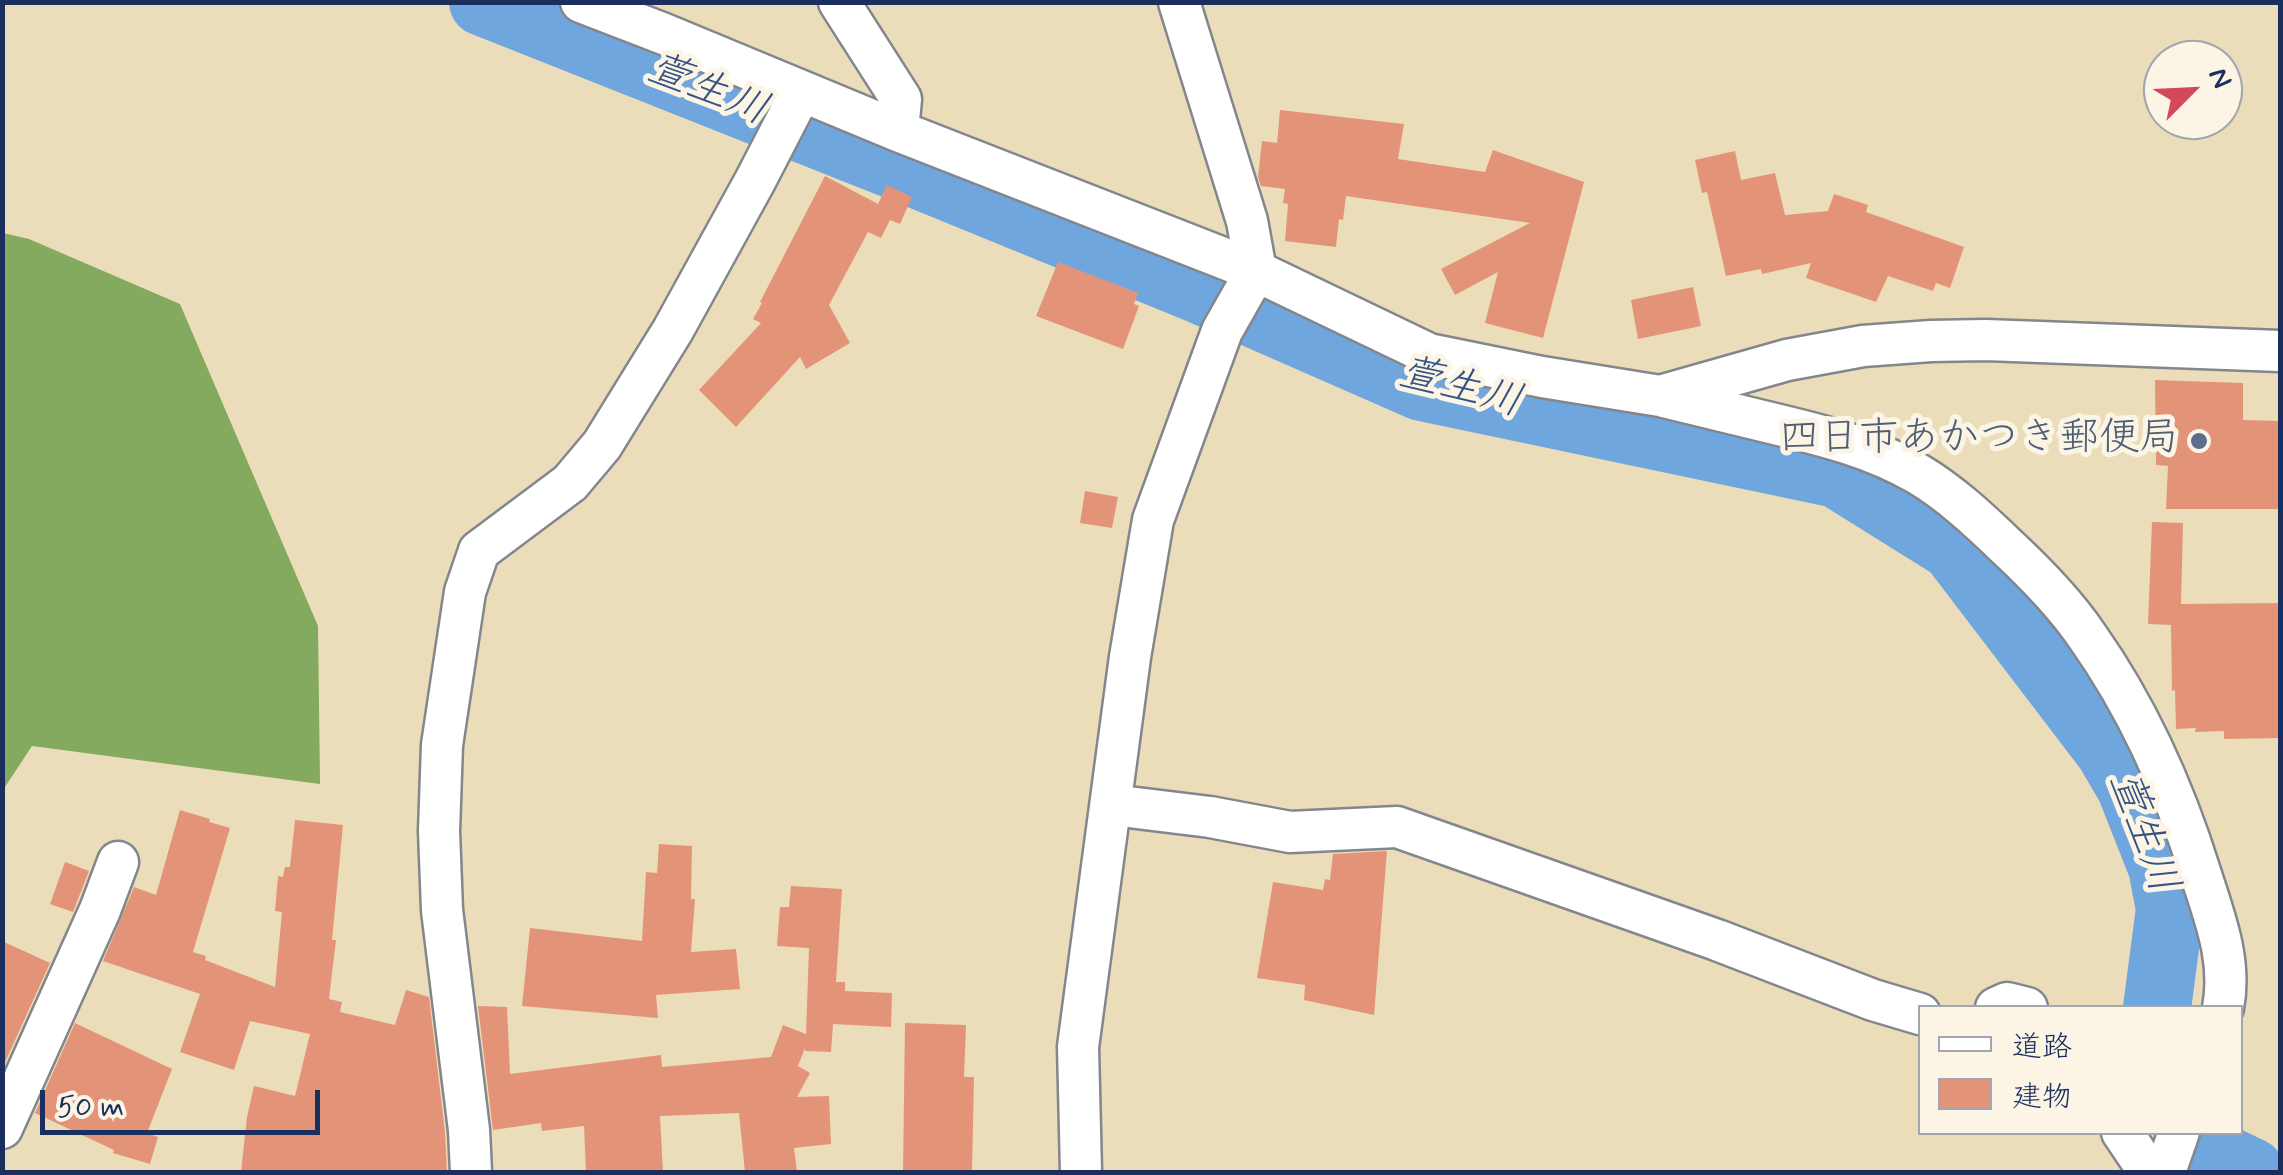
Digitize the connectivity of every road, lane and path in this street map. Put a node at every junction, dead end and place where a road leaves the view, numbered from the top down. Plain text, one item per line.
1 (581, 2) edge
2 (839, 2) edge
3 (1179, 2) edge
4 (788, 118) junction
5 (898, 131) junction
6 (1250, 280) junction
7 (2280, 351) edge
8 (1660, 396) junction
9 (1112, 805) junction
10 (118, 862) dead end
11 (2224, 1005) edge
12 (1918, 1013) edge
13 (2, 1128) edge
14 (2126, 1135) edge
15 (2165, 1162) edge
16 (471, 1172) edge
17 (1081, 1172) edge

1 - 4 street
2 - 5 street
3 - 6 street
4 - 5 street
4 - 16 street
5 - 6 street
6 - 8 street
6 - 9 street
7 - 8 street
8 - 11 street
9 - 12 street
9 - 17 street
10 - 13 street
14 - 15 street

